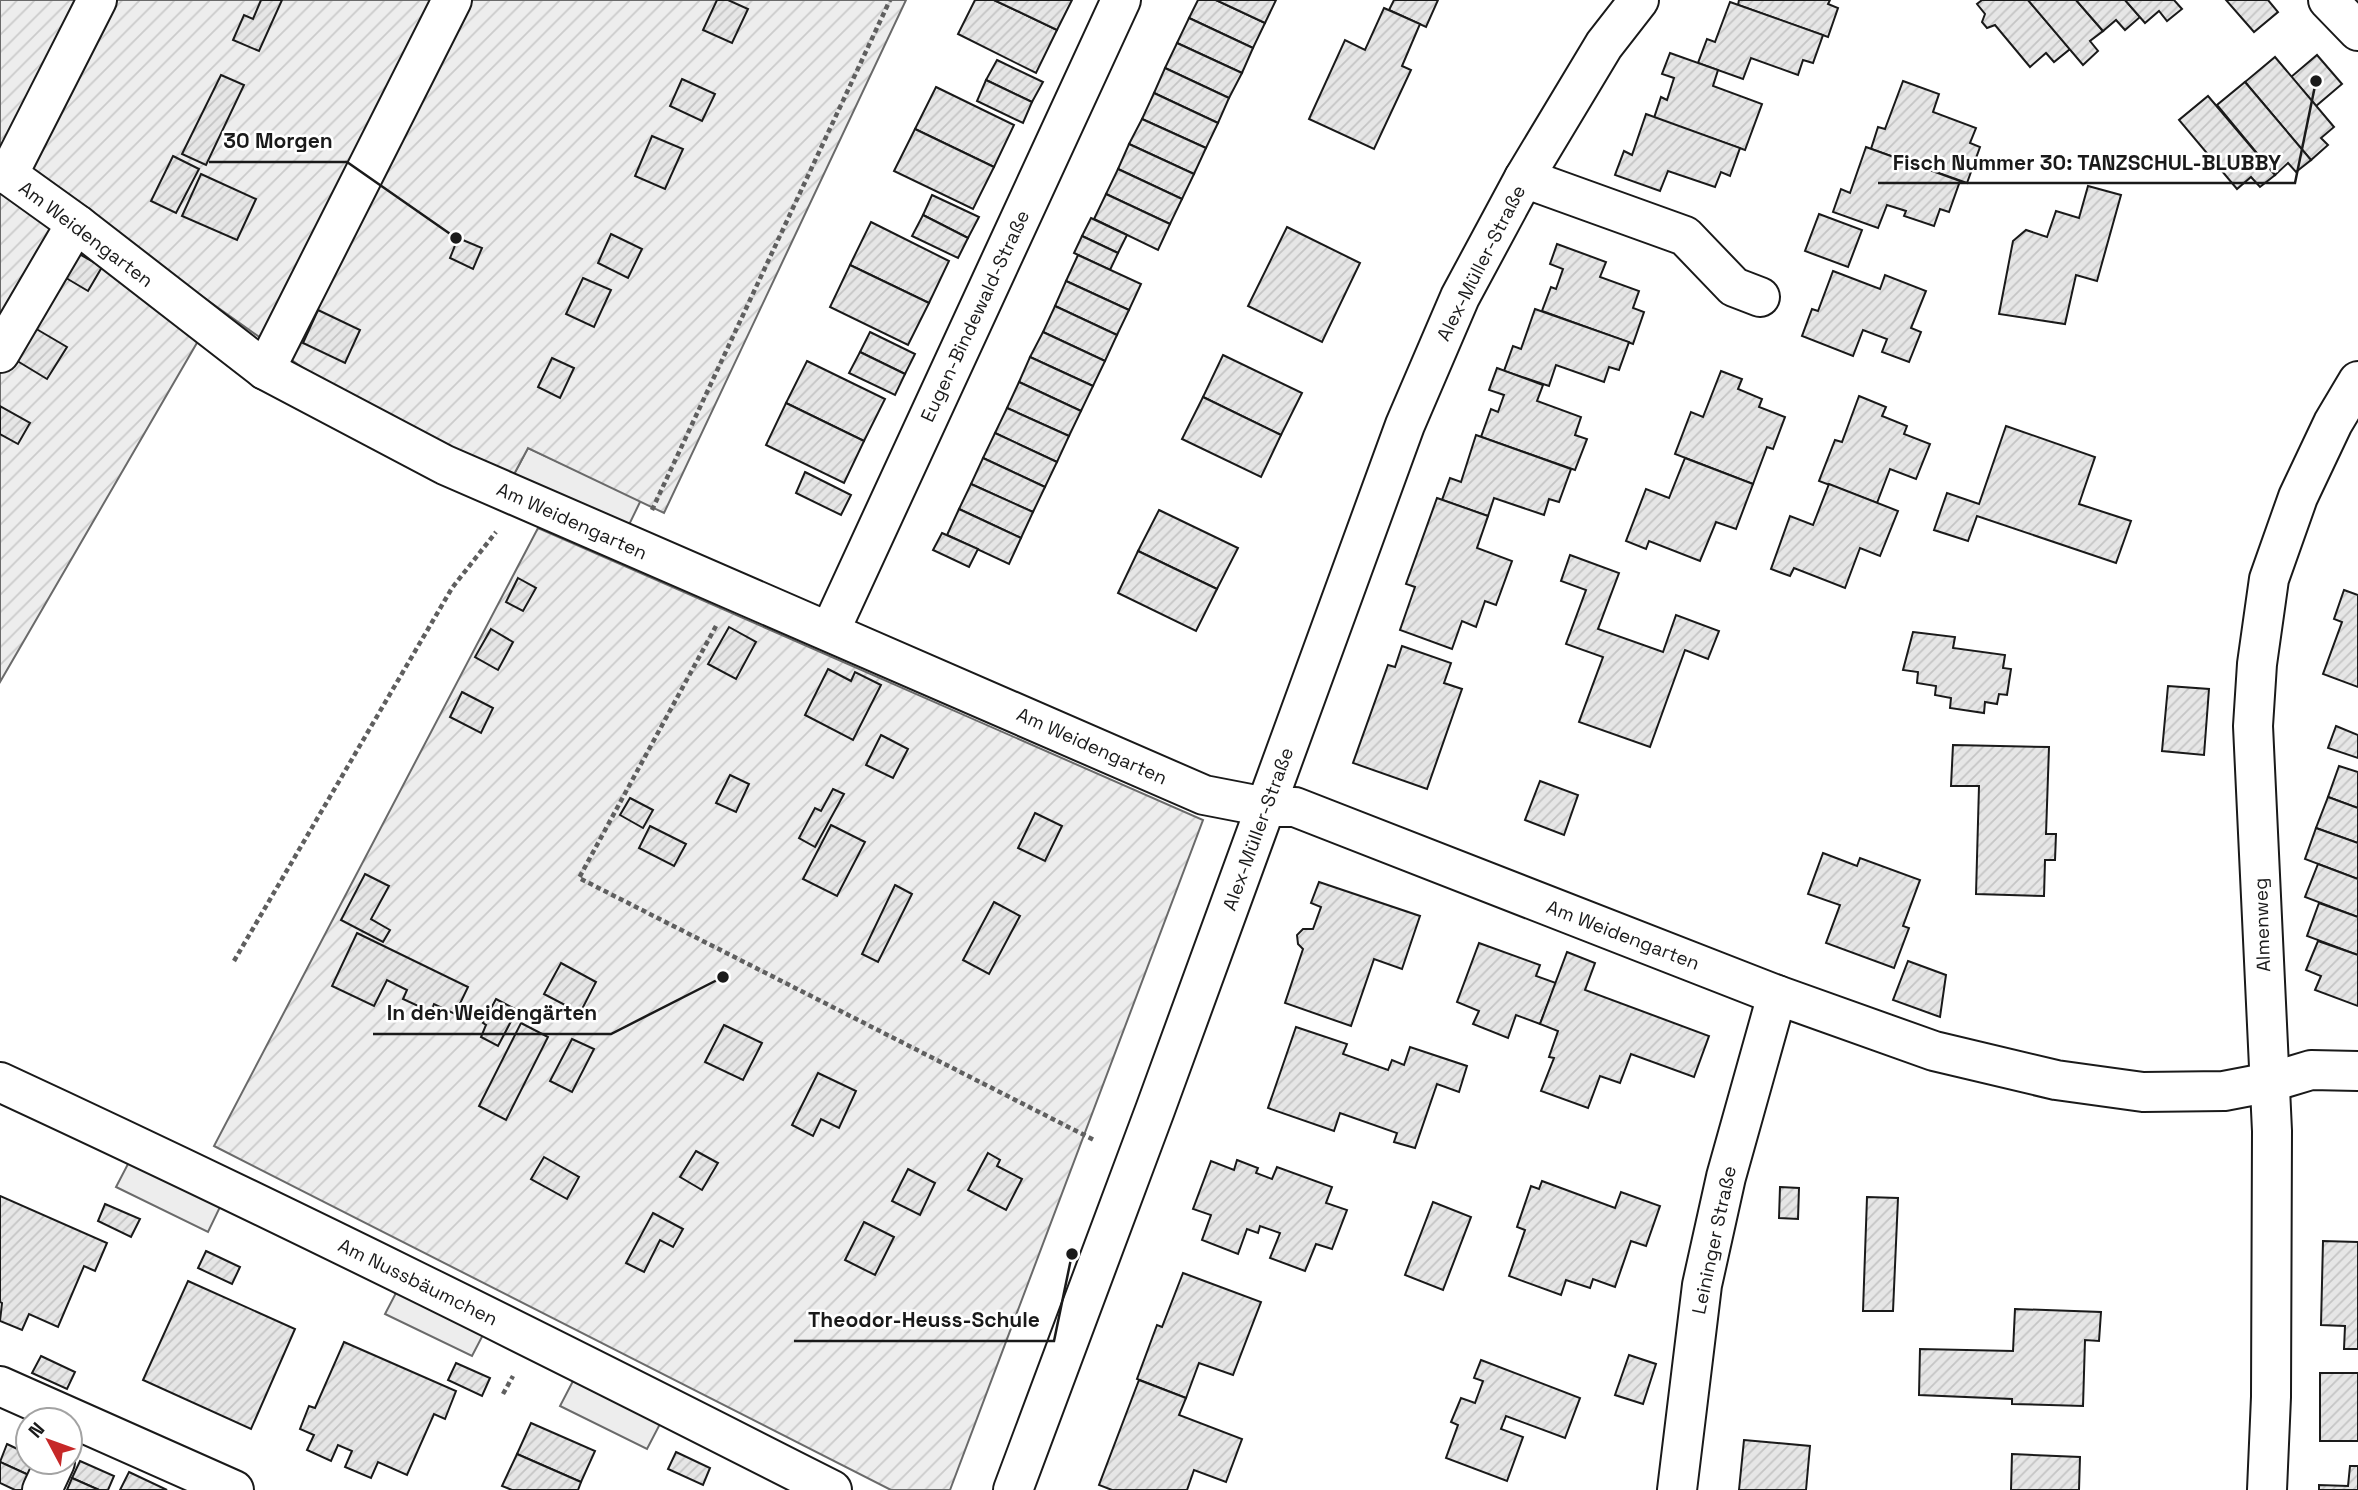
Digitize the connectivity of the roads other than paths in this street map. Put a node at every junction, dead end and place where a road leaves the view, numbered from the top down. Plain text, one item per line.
1 (97, 0) edge
2 (452, 0) edge
3 (1121, 0) edge
4 (1639, 0) edge
5 (2328, 0) edge
6 (2358, 31) edge
7 (4, 172) edge
8 (1524, 178) junction
9 (78, 225) junction
10 (1760, 297) dead end
11 (0, 353) edge
12 (265, 370) junction
13 (2358, 381) edge
14 (830, 631) junction
15 (1266, 807) junction
16 (1777, 996) junction
17 (2358, 1071) edge
18 (0, 1082) edge
19 (2272, 1082) junction
20 (0, 1386) edge
21 (39, 1406) edge
22 (84, 1428) edge
23 (234, 1490) edge
24 (832, 1490) edge
25 (1013, 1490) edge
26 (1677, 1490) edge
27 (2267, 1490) edge

1 - 7 street
2 - 12 street
3 - 14 street, Eugen-Bindewald-Straße
4 - 8 street, Alex-Müller-Straße
5 - 6 street
7 - 9 street, Am Weidengarten
8 - 10 street, Alex-Müller-Straße
8 - 15 street, Alex-Müller-Straße
9 - 11 street
9 - 12 street, Am Weidengarten
12 - 14 street, Am Weidengarten
13 - 19 street, Almenweg
14 - 15 street, Am Weidengarten
15 - 16 street, Am Weidengarten
15 - 25 street, Alex-Müller-Straße
16 - 19 street, Am Weidengarten
16 - 26 street, Leininger Straße
17 - 19 street, Am Weidengarten
18 - 24 street, Am Nussbäumchen
19 - 27 street, Almenweg
20 - 21 street
22 - 23 street

